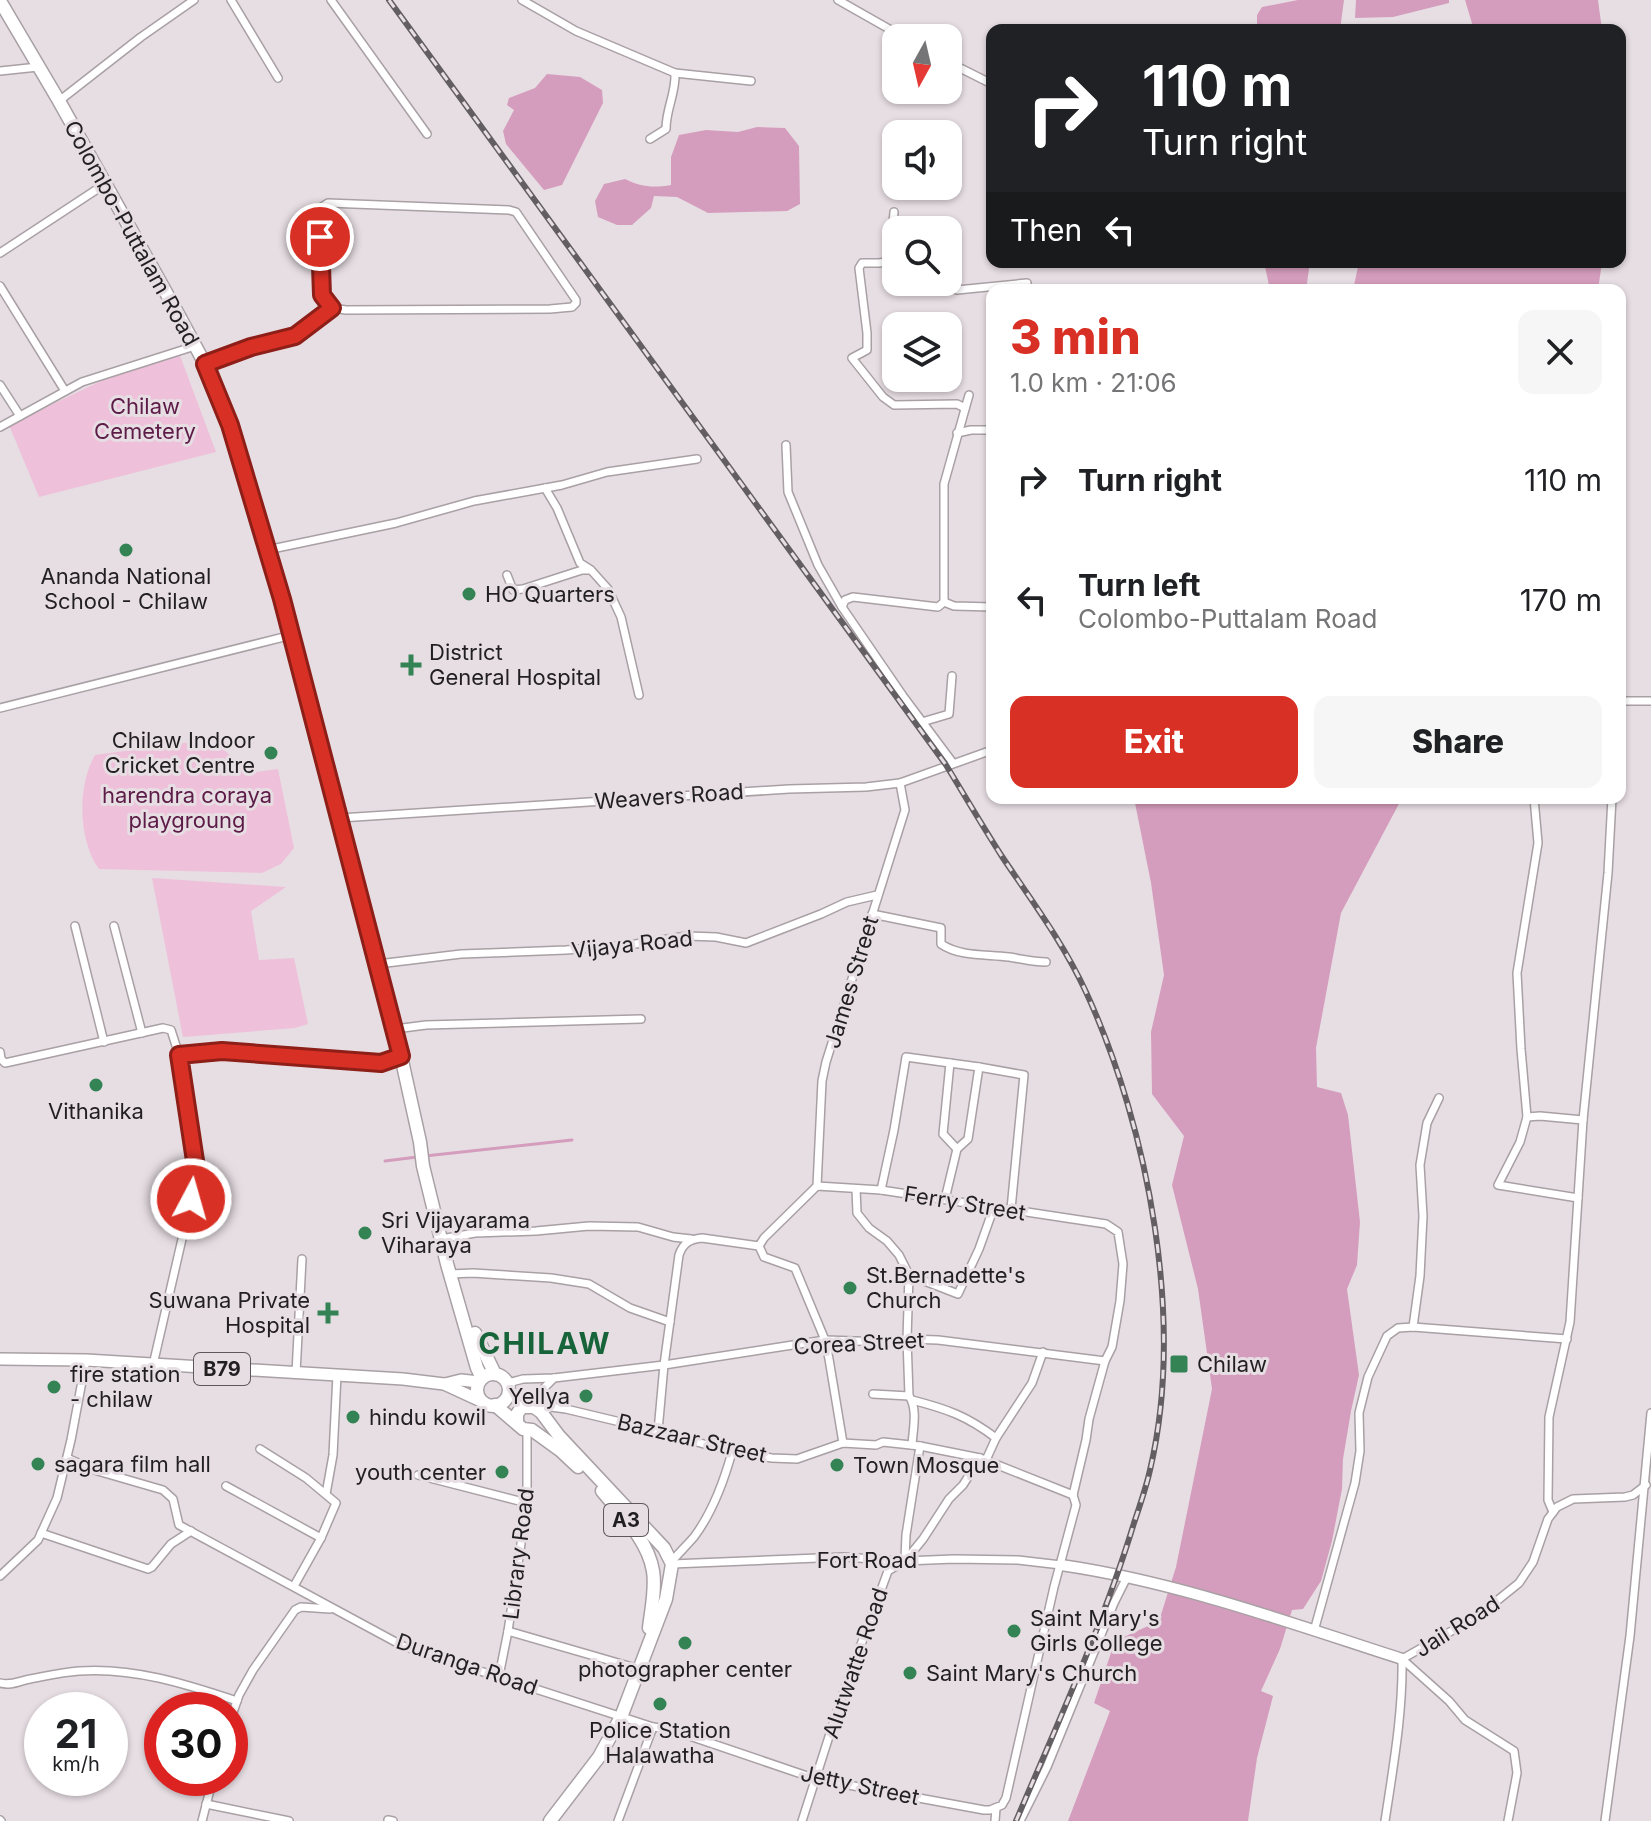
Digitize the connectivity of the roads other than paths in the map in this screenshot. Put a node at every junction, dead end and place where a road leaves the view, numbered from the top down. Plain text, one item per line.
1 (194, 0) edge
2 (231, 0) edge
3 (331, 0) edge
4 (522, 0) edge
5 (838, 0) edge
6 (0, 1) edge
7 (882, 25) edge
8 (38, 67) junction
9 (962, 69) edge
10 (0, 71) edge
11 (675, 73) junction
12 (278, 78) dead end
13 (751, 81) dead end
14 (986, 81) edge
15 (59, 101) junction
16 (427, 134) dead end
17 (650, 139) dead end
18 (105, 184) junction
19 (894, 212) dead end
20 (894, 216) edge
21 (0, 253) edge
22 (882, 263) edge
23 (1027, 283) dead end
24 (1017, 284) edge
25 (0, 286) edge
26 (986, 287) edge
27 (962, 290) edge
28 (332, 308) junction
29 (195, 346) junction
30 (205, 364) junction
31 (0, 385) edge
32 (65, 391) junction
33 (969, 395) dead end
34 (965, 408) junction
35 (20, 416) junction
36 (0, 427) edge
37 (986, 430) edge
38 (957, 433) junction
39 (786, 445) dead end
40 (697, 459) dead end
41 (545, 488) junction
42 (267, 550) junction
43 (591, 570) junction
44 (507, 575) dead end
45 (944, 602) junction
46 (842, 607) junction
47 (986, 607) edge
48 (292, 635) junction
49 (952, 676) dead end
50 (639, 695) dead end
51 (1626, 701) edge
52 (1651, 701) edge
53 (0, 708) edge
54 (922, 722) junction
55 (986, 752) edge
56 (953, 763) junction
57 (900, 783) junction
58 (1535, 804) edge
59 (1612, 804) edge
60 (340, 818) junction
61 (877, 895) junction
62 (872, 914) junction
63 (75, 926) dead end
64 (114, 926) dead end
65 (1046, 962) dead end
66 (378, 964) junction
67 (641, 1019) dead end
68 (395, 1029) junction
69 (142, 1033) junction
70 (104, 1042) junction
71 (0, 1052) edge
72 (179, 1055) junction
73 (401, 1056) junction
74 (950, 1063) junction
75 (979, 1067) junction
76 (1439, 1098) dead end
77 (1527, 1117) junction
78 (1583, 1120) junction
79 (957, 1149) junction
80 (817, 1186) junction
81 (856, 1189) junction
82 (881, 1190) junction
83 (1578, 1198) junction
84 (945, 1199) junction
85 (994, 1207) junction
86 (1011, 1209) junction
87 (441, 1239) junction
88 (693, 1239) junction
89 (759, 1246) junction
90 (302, 1259) dead end
91 (450, 1274) junction
92 (909, 1275) junction
93 (670, 1322) junction
94 (1413, 1327) junction
95 (907, 1339) junction
96 (1567, 1339) junction
97 (825, 1340) junction
98 (1043, 1352) junction
99 (0, 1359) edge
100 (86, 1360) junction
101 (1105, 1361) junction
102 (153, 1365) junction
103 (664, 1365) junction
104 (296, 1373) junction
105 (337, 1375) junction
106 (486, 1378) junction
107 (554, 1378) junction
108 (508, 1383) junction
109 (444, 1384) junction
110 (873, 1394) dead end
111 (910, 1398) junction
112 (489, 1404) junction
113 (538, 1409) junction
114 (1651, 1413) edge
115 (525, 1428) junction
116 (658, 1431) junction
117 (996, 1438) junction
118 (843, 1443) junction
119 (916, 1446) junction
120 (260, 1449) dead end
121 (732, 1452) junction
122 (67, 1458) junction
123 (983, 1459) junction
124 (418, 1475) dead end
125 (1646, 1485) junction
126 (226, 1486) dead end
127 (326, 1494) junction
128 (1073, 1495) junction
129 (527, 1503) junction
130 (1553, 1512) junction
131 (191, 1531) junction
132 (41, 1533) junction
133 (321, 1538) junction
134 (905, 1561) junction
135 (672, 1565) junction
136 (1061, 1565) junction
137 (653, 1568) junction
138 (0, 1576) edge
139 (1127, 1577) junction
140 (294, 1586) junction
141 (336, 1609) junction
142 (508, 1631) junction
143 (1314, 1631) junction
144 (648, 1643) junction
145 (1402, 1659) junction
146 (639, 1669) junction
147 (499, 1676) junction
148 (0, 1683) edge
149 (210, 1692) edge
150 (242, 1692) edge
151 (621, 1717) junction
152 (653, 1727) junction
153 (816, 1779) junction
154 (208, 1796) edge
155 (206, 1804) junction
156 (996, 1808) junction
157 (202, 1821) edge
158 (289, 1821) edge
159 (550, 1821) edge
160 (618, 1821) edge
161 (802, 1821) edge
162 (995, 1821) edge
163 (1020, 1821) edge
164 (1385, 1821) edge
165 (1508, 1821) edge
166 (1605, 1821) edge

1 - 15 street
2 - 12 street
3 - 16 street
4 - 11 street
5 - 7 street
6 - 8 highway, Colombo-Puttalam Road
8 - 10 street
8 - 15 highway, Colombo-Puttalam Road
9 - 14 street
11 - 13 street
11 - 17 street
15 - 18 highway, Colombo-Puttalam Road
18 - 21 street
18 - 29 highway, Colombo-Puttalam Road
19 - 20 street
22 - 34 street
23 - 24 street
25 - 32 street
26 - 27 street
28 - 28 street
28 - 30 street
29 - 30 highway, Colombo-Puttalam Road
29 - 32 street
30 - 42 highway, Colombo-Puttalam Road
31 - 35 street
32 - 35 street
33 - 34 street
34 - 38 street
35 - 36 street
37 - 38 street
38 - 45 street
39 - 46 street
40 - 41 street
41 - 42 street
41 - 43 street
42 - 48 highway, Colombo-Puttalam Road
43 - 44 street
43 - 50 street
45 - 46 street
45 - 47 street
46 - 54 street
48 - 53 street
48 - 60 highway, Colombo-Puttalam Road
49 - 54 street
51 - 52 street
54 - 56 street
55 - 56 street, Weavers Road
56 - 57 street, Weavers Road
57 - 60 street, Weavers Road
57 - 61 street, James Street
58 - 77 street
59 - 78 street
60 - 66 highway, Colombo-Puttalam Road
61 - 62 street, James Street
61 - 66 street, Vijaya Road
62 - 65 street
62 - 80 street, James Street
63 - 70 street
64 - 69 street
66 - 68 highway, Colombo-Puttalam Road
67 - 68 street
68 - 73 highway, Colombo-Puttalam Road
69 - 70 street
69 - 72 street
70 - 71 street
72 - 73 street
72 - 102 street
73 - 87 highway, Colombo-Puttalam Road
74 - 75 street
74 - 79 street
74 - 82 street
75 - 79 street
75 - 86 street
76 - 94 street
77 - 78 street
77 - 83 street
78 - 83 street
79 - 84 street
80 - 81 street, Ferry Street
80 - 89 street
81 - 82 street, Ferry Street
81 - 92 street
82 - 84 street, Ferry Street
83 - 96 street
84 - 85 street, Ferry Street
85 - 86 street, Ferry Street
85 - 92 street
86 - 101 street, Ferry Street
87 - 88 street
87 - 91 highway, Colombo-Puttalam Road
88 - 89 street
88 - 93 street
89 - 97 street
90 - 104 street
91 - 93 street
91 - 106 highway, Colombo-Puttalam Road
92 - 95 street
93 - 103 street
94 - 96 street
94 - 143 street
95 - 97 street, Corea Street
95 - 98 street, Corea Street
95 - 111 street
96 - 130 street
97 - 103 street, Corea Street
97 - 118 street
98 - 101 street, Corea Street
98 - 117 street, Alutwatte Road
99 - 100 main road, B79
100 - 102 main road, B79
100 - 122 street
101 - 128 street, Ferry Street
102 - 104 main road, B79
103 - 107 street, Corea Street
103 - 116 street
104 - 105 main road, B79
105 - 109 main road, B79
105 - 127 street
106 - 108 highway
106 - 109 main road, B79
106 - 112 highway
107 - 108 street, Corea Street
107 - 113 street
108 - 112 highway
109 - 112 main road, B79
110 - 111 street
111 - 117 street
111 - 119 street
112 - 115 highway, A3
113 - 115 highway
113 - 115 highway
113 - 116 street, Bazzaar Street
113 - 135 highway, A3
114 - 125 street
115 - 129 street, Library Road
115 - 137 highway, A3
116 - 121 street, Bazzaar Street
117 - 123 street, Alutwatte Road
118 - 119 street, Bazzaar Street
118 - 121 street, Bazzaar Street
119 - 123 street, Bazzaar Street
119 - 134 street
120 - 127 street
121 - 135 street
122 - 131 street
122 - 132 street
123 - 128 street, Bazzaar Street
123 - 134 street, Alutwatte Road
124 - 129 street
125 - 130 street
125 - 166 street
126 - 133 street
127 - 133 street
128 - 136 street, Ferry Street
129 - 142 street, Library Road
130 - 145 street, Jail Road
131 - 132 street
131 - 140 street, Duranga Road
132 - 138 street
133 - 140 street
134 - 135 street, Fort Road
134 - 136 street, Fort Road
134 - 153 street, Alutwatte Road
135 - 137 highway, A3
135 - 144 highway, A3
136 - 139 street
136 - 156 street
137 - 144 highway, A3
139 - 143 street
139 - 163 street
140 - 141 street, Duranga Road
141 - 147 street, Duranga Road
141 - 150 street
142 - 146 street
142 - 147 street, Library Road
143 - 145 street
144 - 146 highway, A3
145 - 164 street
145 - 165 street
146 - 151 highway, A3
147 - 151 street, Duranga Road
148 - 149 street
151 - 152 street, Jetty Street
151 - 159 highway, A3
152 - 153 street, Jetty Street
152 - 160 street
153 - 156 street, Jetty Street
153 - 161 street, Alutwatte Road
154 - 155 street
155 - 157 street
155 - 158 street
156 - 162 street

